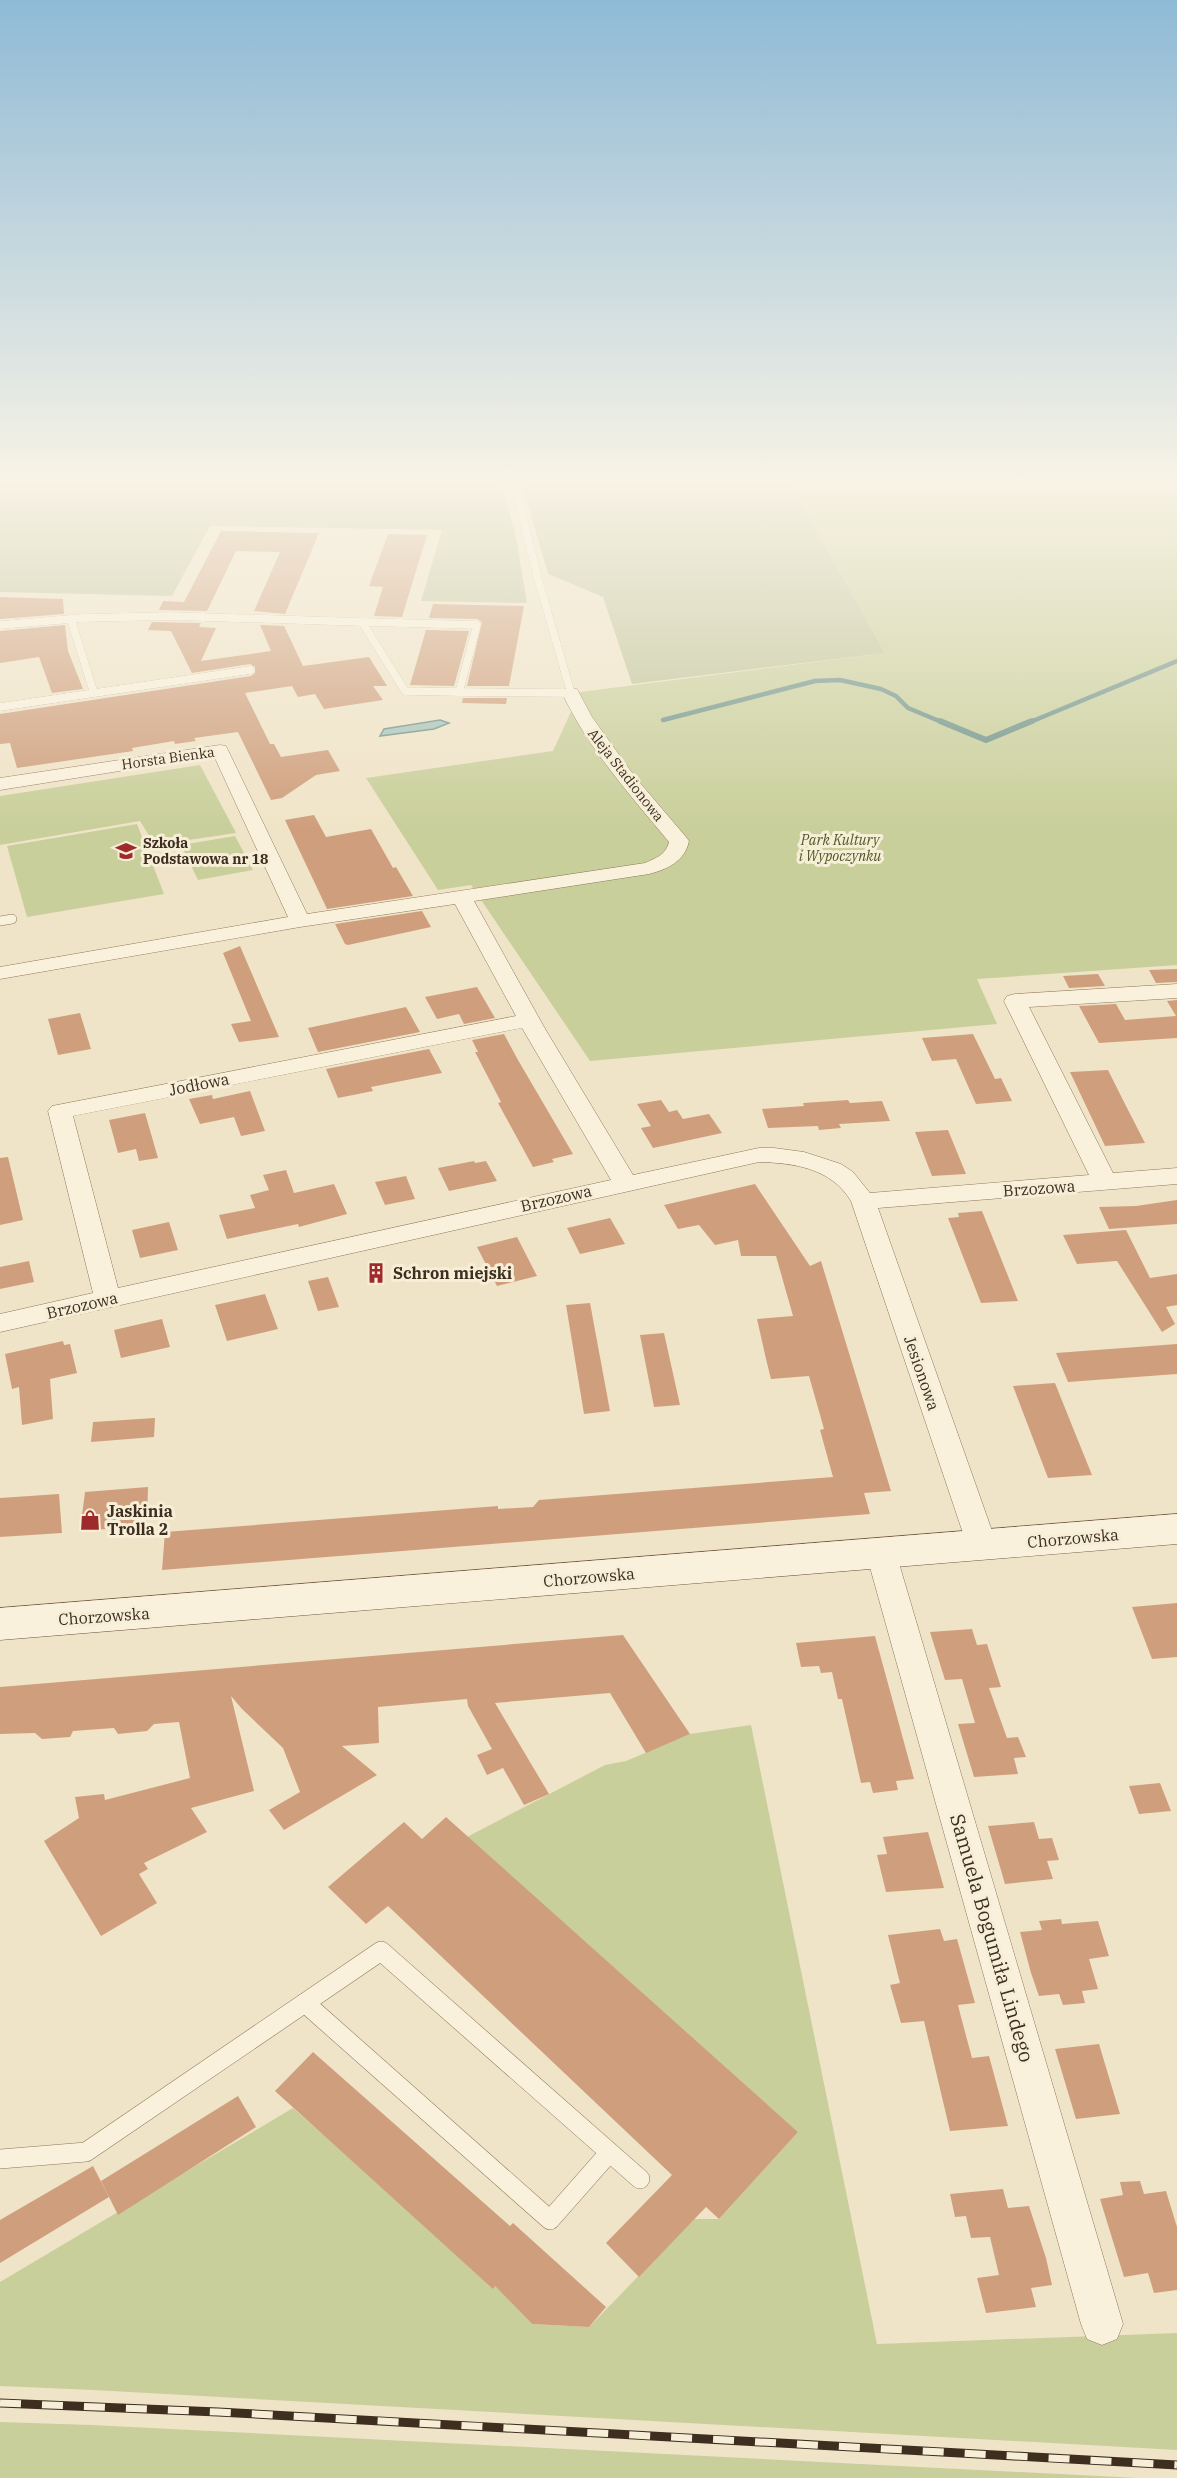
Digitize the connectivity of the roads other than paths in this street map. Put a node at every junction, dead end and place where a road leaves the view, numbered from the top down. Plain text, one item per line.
1 (543, 597) edge
2 (71, 620) junction
3 (362, 621) junction
4 (0, 625) edge
5 (250, 670) dead end
6 (459, 692) junction
7 (94, 693) junction
8 (571, 693) junction
9 (0, 707) edge
10 (0, 784) edge
11 (461, 896) junction
12 (12, 919) dead end
13 (0, 921) edge
14 (300, 921) junction
15 (0, 973) edge
16 (1177, 991) edge
17 (529, 1020) junction
18 (1177, 1176) edge
19 (625, 1183) junction
20 (1105, 1183) junction
21 (863, 1201) junction
22 (108, 1299) junction
23 (0, 1323) edge
24 (1177, 1529) edge
25 (982, 1545) junction
26 (881, 1553) junction
27 (0, 1624) edge
28 (305, 2002) junction
29 (609, 2153) junction
30 (0, 2159) edge
31 (640, 2179) dead end
32 (1102, 2324) dead end

1 - 8 lane, Aleja Stadionowa
2 - 3 lane
2 - 4 lane
2 - 7 lane
3 - 6 lane
3 - 6 lane
5 - 7 lane
6 - 8 lane
7 - 9 lane
8 - 11 street, Aleja Stadionowa
10 - 14 street, Horsta Bienka
11 - 14 street
11 - 17 street
12 - 13 lane
14 - 15 street
16 - 20 street, Brzozowa
17 - 19 street
17 - 22 street, Jodłowa
18 - 20 street, Brzozowa
19 - 21 street, Brzozowa
19 - 22 street, Brzozowa
20 - 21 street, Brzozowa
21 - 25 street, Jesionowa
22 - 23 street, Brzozowa
24 - 25 main road, Chorzowska
25 - 26 main road, Chorzowska
26 - 27 main road, Chorzowska
26 - 32 street, Samuela Bogumiła Lindego
28 - 29 lane
28 - 29 lane
28 - 30 lane
29 - 31 lane

